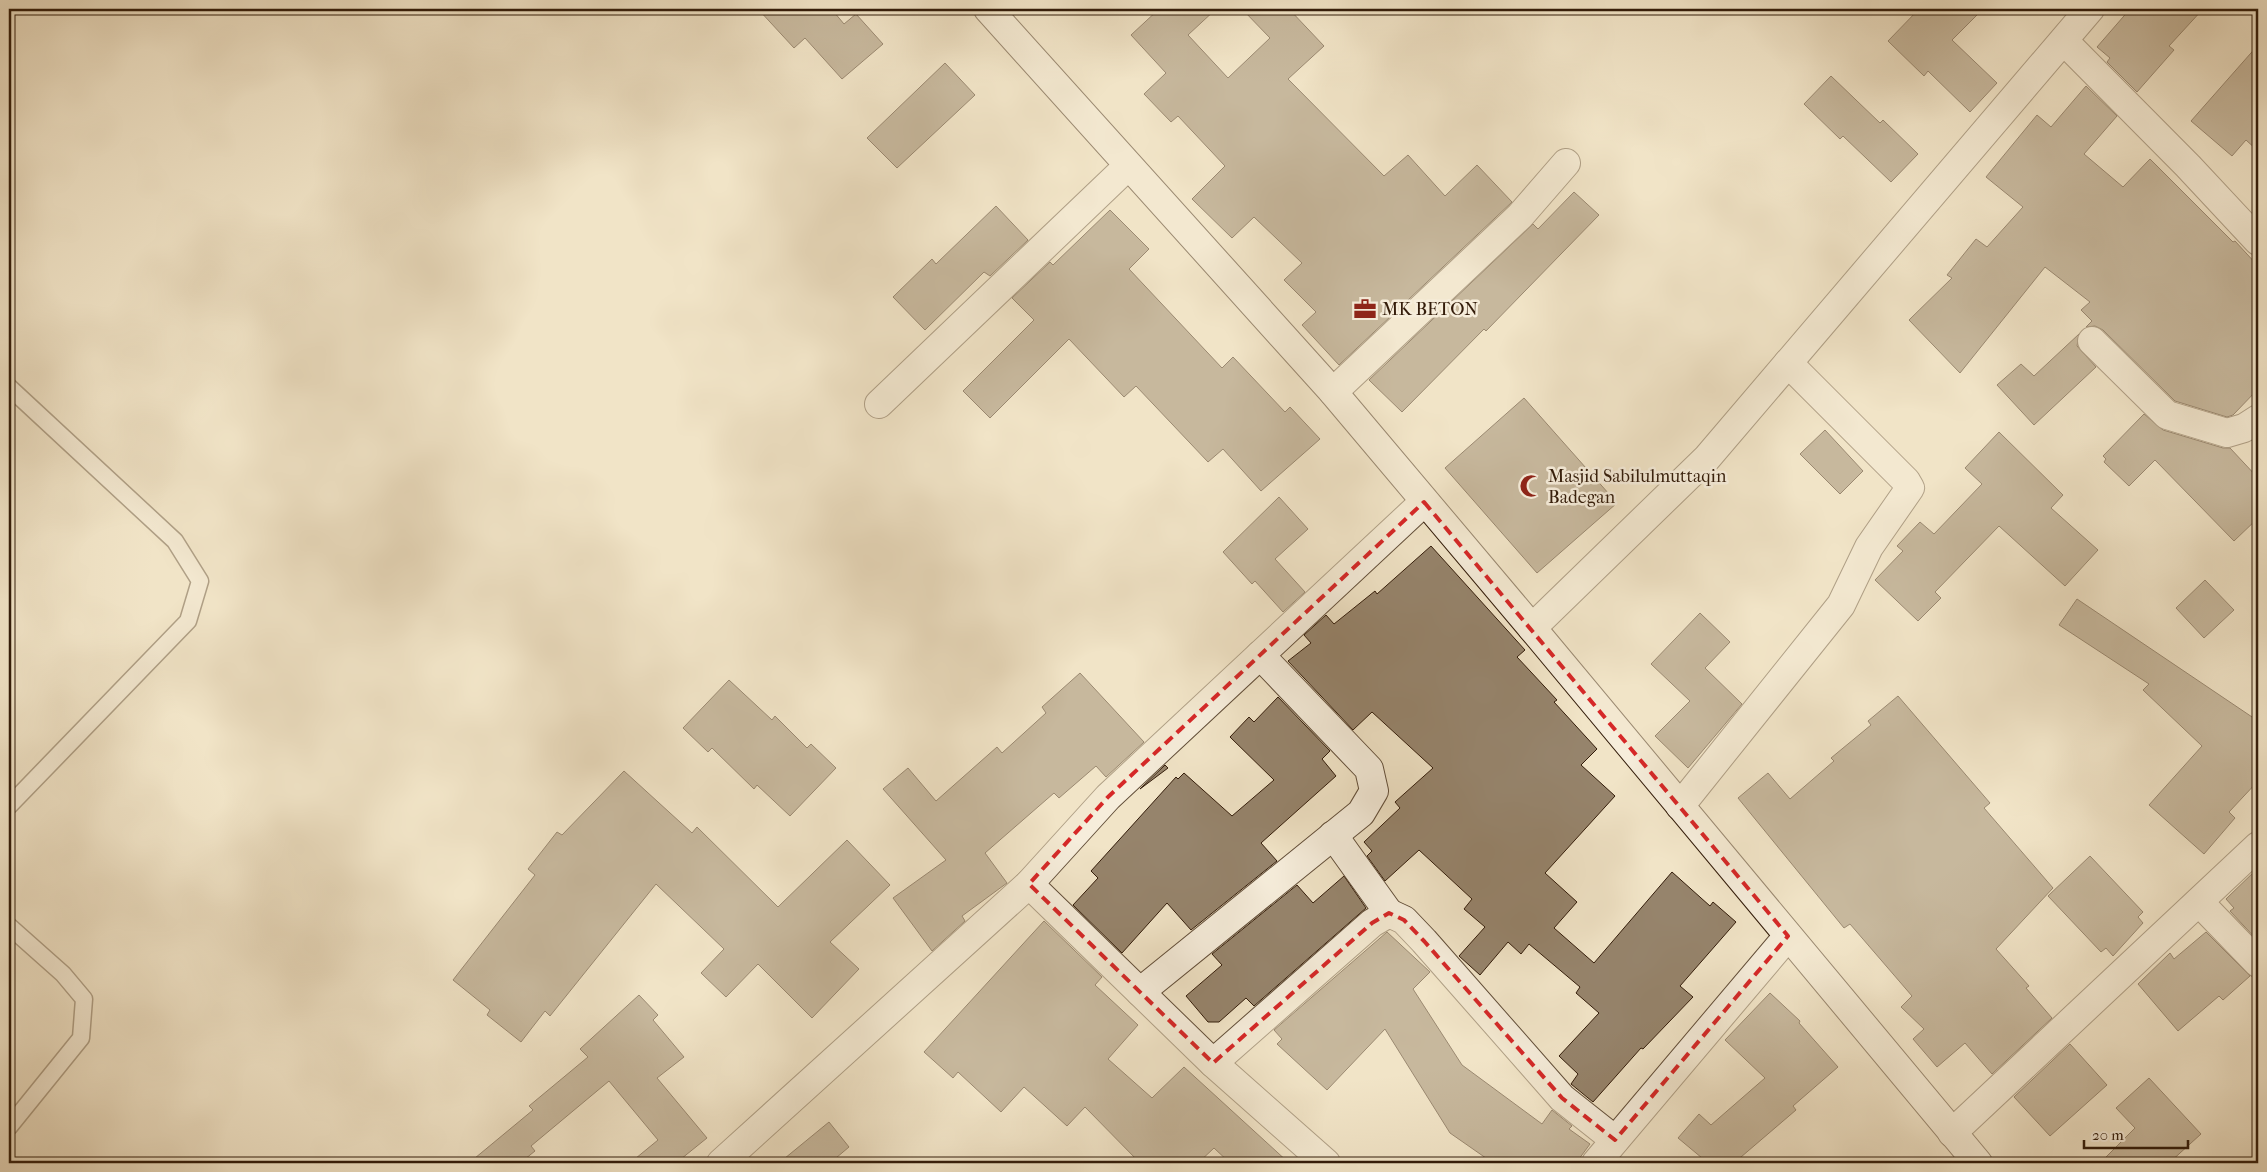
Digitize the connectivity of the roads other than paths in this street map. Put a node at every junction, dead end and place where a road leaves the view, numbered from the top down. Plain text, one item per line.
1 (988, 9) edge
2 (2090, 9) edge
3 (2064, 41) junction
4 (1566, 163) dead end
5 (1128, 166) junction
6 (2258, 241) edge
7 (2092, 342) dead end
8 (1788, 363) junction
9 (9, 387) edge
10 (1333, 392) junction
11 (879, 404) dead end
12 (2258, 419) edge
13 (1424, 502) junction
14 (1532, 628) junction
15 (1260, 655) junction
16 (9, 806) edge
17 (1680, 806) junction
18 (1333, 835) junction
19 (2258, 846) edge
20 (1029, 884) junction
21 (2199, 902) junction
22 (1389, 913) junction
23 (9, 926) edge
24 (1788, 936) junction
25 (2258, 962) edge
26 (1140, 992) junction
27 (1213, 1063) junction
28 (9, 1127) edge
29 (1952, 1133) junction
30 (1615, 1140) junction
31 (720, 1163) edge
32 (1326, 1163) edge
33 (1596, 1163) edge
34 (1978, 1163) edge

1 - 5 street
2 - 3 street
3 - 6 street
3 - 8 street
4 - 10 street
5 - 10 street
5 - 11 street
7 - 12 street
8 - 14 street
8 - 17 street
9 - 16 lane
10 - 13 street
13 - 14 street
13 - 15 street
14 - 17 street
15 - 18 street
15 - 20 street
17 - 24 street
18 - 22 street
18 - 26 street
19 - 21 street
20 - 26 street
20 - 31 street
21 - 25 street
21 - 29 street
22 - 27 street
22 - 30 street
23 - 28 lane
24 - 29 street
24 - 30 street
26 - 27 street
27 - 32 street
29 - 34 street
30 - 33 street

